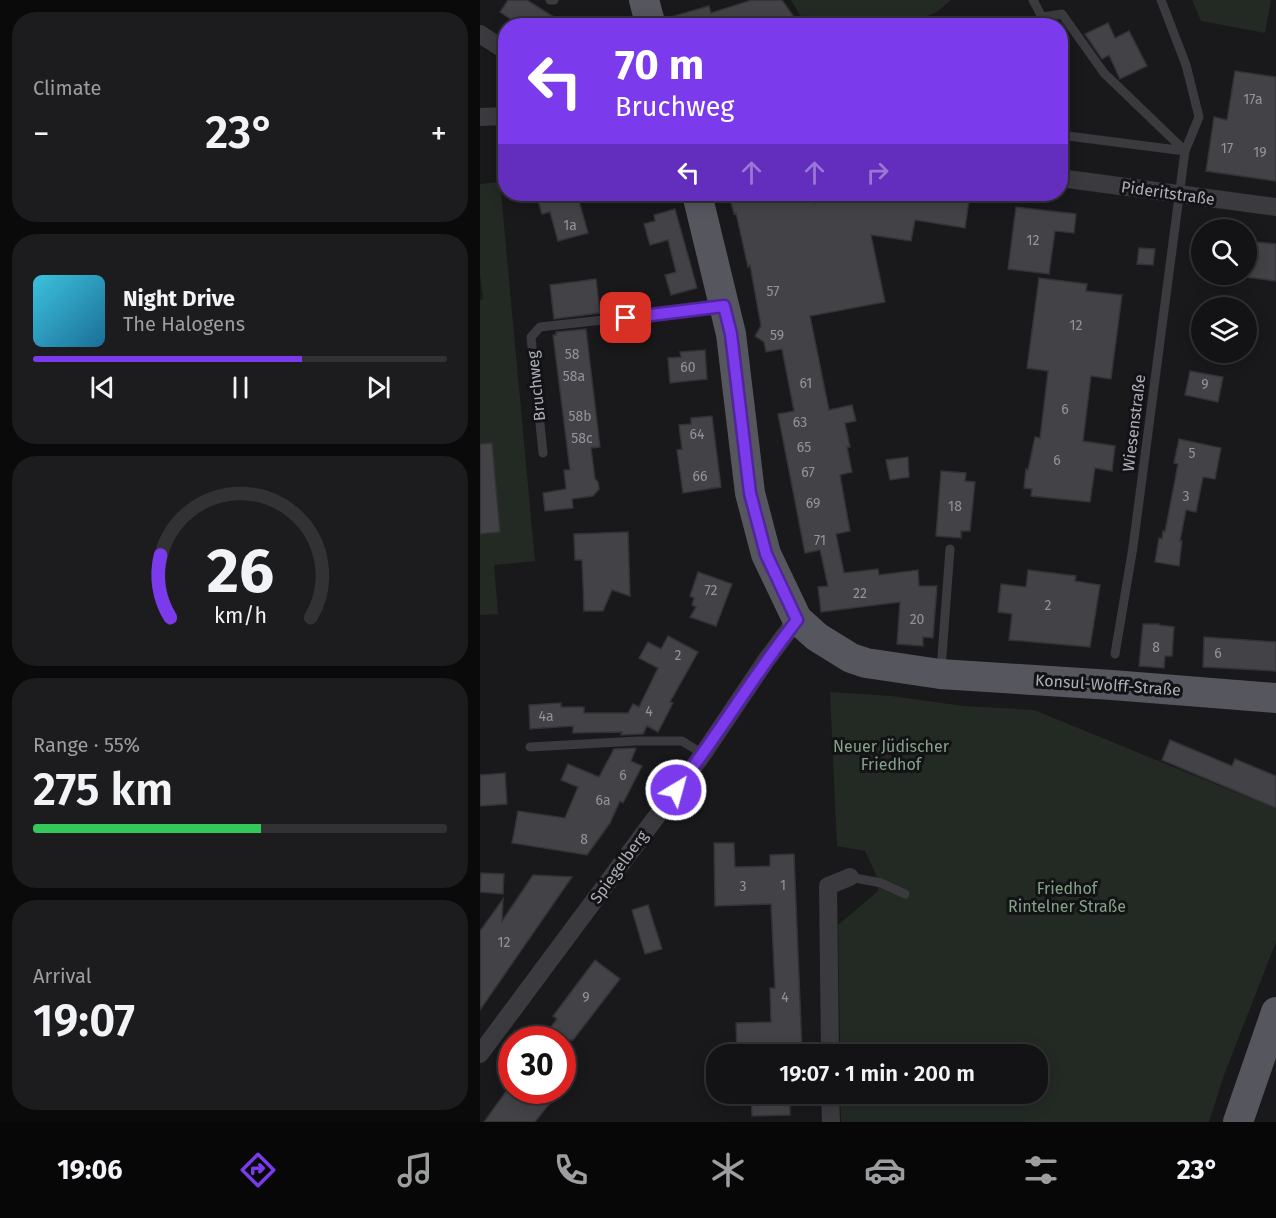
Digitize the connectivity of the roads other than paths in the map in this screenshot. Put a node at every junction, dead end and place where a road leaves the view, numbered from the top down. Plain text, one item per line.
1 (644, 0) edge
2 (1033, 0) edge
3 (1161, 0) edge
4 (649, 18) edge
5 (1065, 18) edge
6 (1068, 23) edge
7 (480, 34) edge
8 (498, 46) edge
9 (498, 116) edge
10 (480, 117) edge
11 (1068, 136) edge
12 (1185, 151) junction
13 (1068, 179) edge
14 (1179, 194) junction
15 (699, 201) edge
16 (1276, 207) edge
17 (724, 306) junction
18 (543, 453) dead end
19 (950, 549) dead end
20 (797, 620) junction
21 (1115, 654) dead end
22 (940, 674) junction
23 (1276, 698) edge
24 (530, 747) dead end
25 (703, 754) junction
26 (850, 877) joint
27 (904, 894) dead end
28 (1276, 1012) edge
29 (830, 1044) edge
30 (1269, 1048) edge
31 (480, 1054) edge
32 (830, 1104) edge
33 (831, 1122) edge
34 (1238, 1122) edge

1 - 4 main road
2 - 5 lane
3 - 12 lane, Wiesenstraße
6 - 12 lane
7 - 8 street
9 - 10 street
11 - 12 lane
12 - 14 lane, Wiesenstraße
13 - 14 street, Pideritstraße
14 - 16 street, Pideritstraße
14 - 21 lane, Wiesenstraße
15 - 17 main road
17 - 18 lane, Bruchweg
17 - 20 main road
19 - 22 lane
20 - 22 main road, Konsul-Wolff-Straße
20 - 25 street, Spiegelberg
22 - 23 main road, Konsul-Wolff-Straße
24 - 25 lane
25 - 31 street, Spiegelberg
26 - 27 lane
26 - 29 street
28 - 30 main road
30 - 34 main road
32 - 33 street

